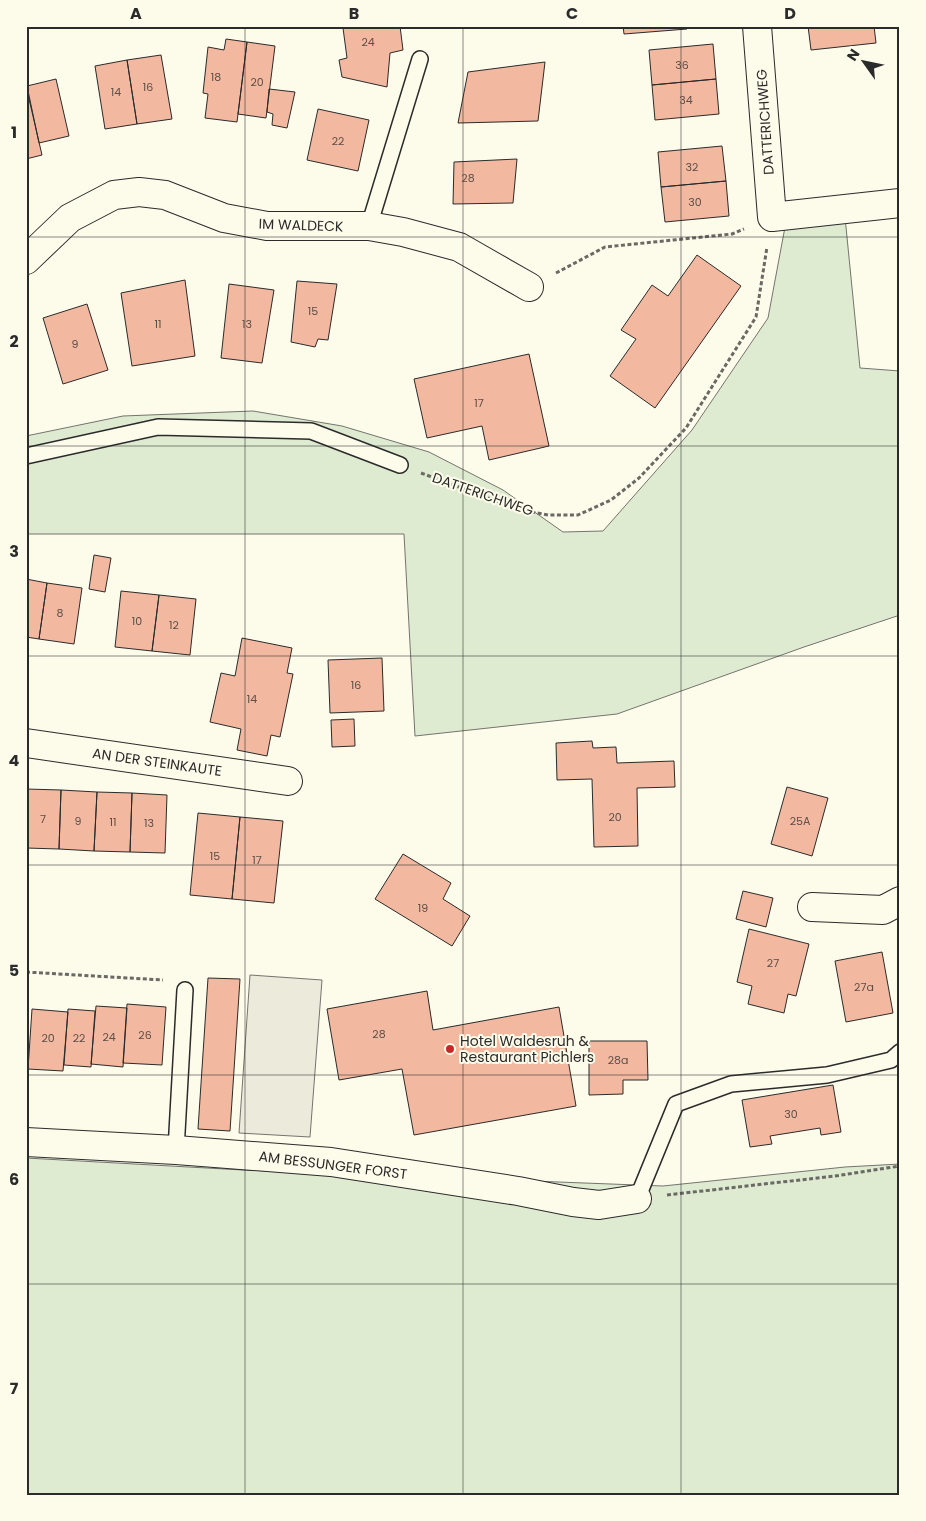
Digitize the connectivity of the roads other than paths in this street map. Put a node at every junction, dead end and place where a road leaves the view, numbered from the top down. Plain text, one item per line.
1 (758, 26) edge
2 (420, 59) dead end
3 (900, 203) edge
4 (369, 226) junction
5 (26, 260) edge
6 (529, 287) road end
7 (26, 456) edge
8 (400, 465) road end
9 (26, 743) edge
10 (288, 782) dead end
11 (900, 900) edge
12 (812, 907) dead end
13 (186, 990) road end
14 (900, 1052) edge
15 (26, 1142) edge
16 (176, 1150) junction
17 (637, 1199) joint

1 - 3 street, DATTERICHWEG
2 - 4 lane
4 - 5 street, IM WALDECK
4 - 6 street, IM WALDECK
7 - 8 lane
9 - 10 street, AN DER STEINKAUTE
11 - 12 street
13 - 16 lane
14 - 17 lane
15 - 16 street, AM BESSUNGER FORST
16 - 17 street, AM BESSUNGER FORST

